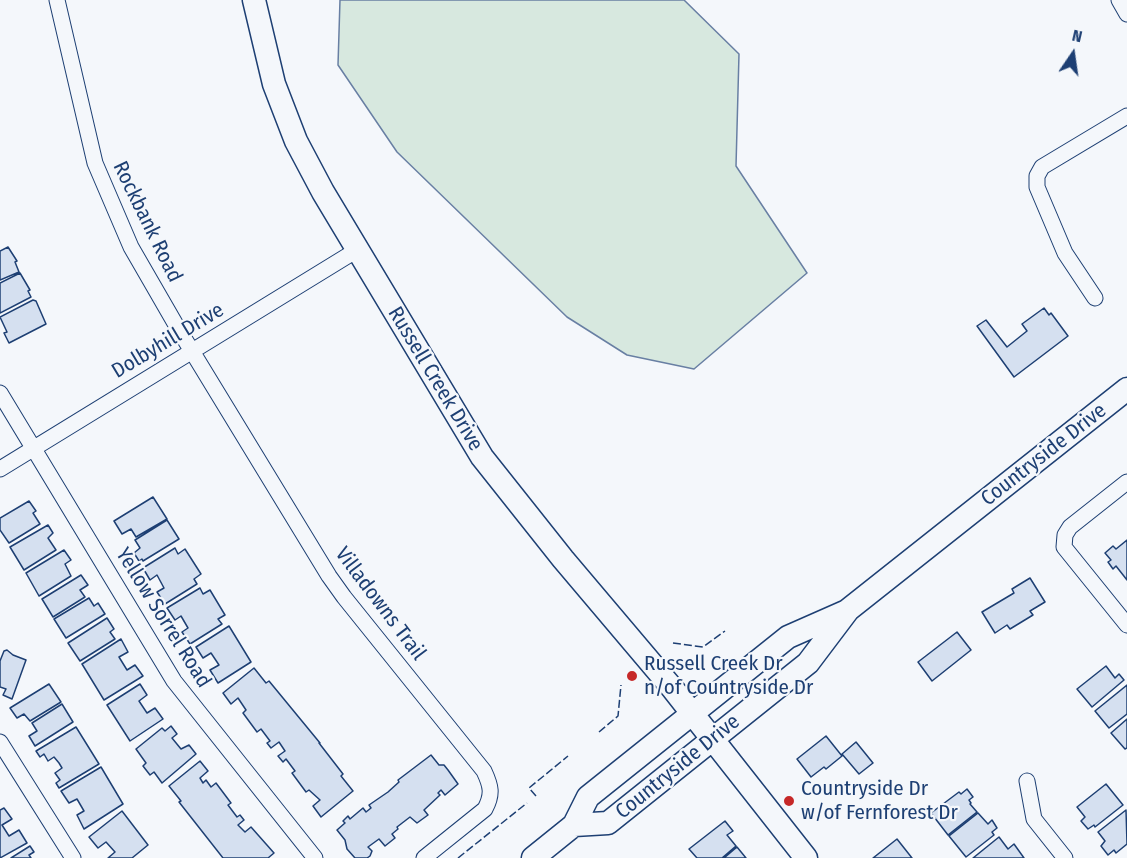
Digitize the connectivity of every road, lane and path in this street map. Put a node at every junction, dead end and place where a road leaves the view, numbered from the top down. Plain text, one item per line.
1 (57, 0) edge
2 (254, 0) edge
3 (1119, 0) edge
4 (1127, 14) edge
5 (1127, 116) edge
6 (357, 250) junction
7 (1095, 298) dead end
8 (192, 351) junction
9 (1127, 389) edge
10 (0, 393) edge
11 (33, 448) junction
12 (0, 469) edge
13 (1127, 482) edge
14 (848, 610) junction
15 (1127, 625) edge
16 (692, 714) junction
17 (712, 740) junction
18 (0, 742) edge
19 (1027, 781) dead end
20 (574, 825) junction
21 (73, 858) edge
22 (315, 858) edge
23 (424, 858) edge
24 (533, 858) edge
25 (806, 858) edge
26 (1065, 858) edge

1 - 8 street, Rockbank Road
2 - 6 main road, Russell Creek Drive
3 - 4 street
5 - 7 street
6 - 8 street, Dolbyhill Drive
6 - 16 main road, Russell Creek Drive
8 - 11 street, Dolbyhill Drive
8 - 23 street, Villadowns Trail
9 - 14 main road, Countryside Drive
10 - 11 street, Yellow Sorrel Road
11 - 12 street, Dolbyhill Drive
11 - 22 street, Yellow Sorrel Road
13 - 15 street
14 - 16 main road, Countryside Drive
14 - 17 main road, Countryside Drive
16 - 17 main road, Russell Creek Drive
16 - 20 main road, Countryside Drive
17 - 20 main road, Countryside Drive
17 - 25 main road, Russell Creek Drive
18 - 21 street
19 - 26 street
20 - 24 main road, Countryside Drive

